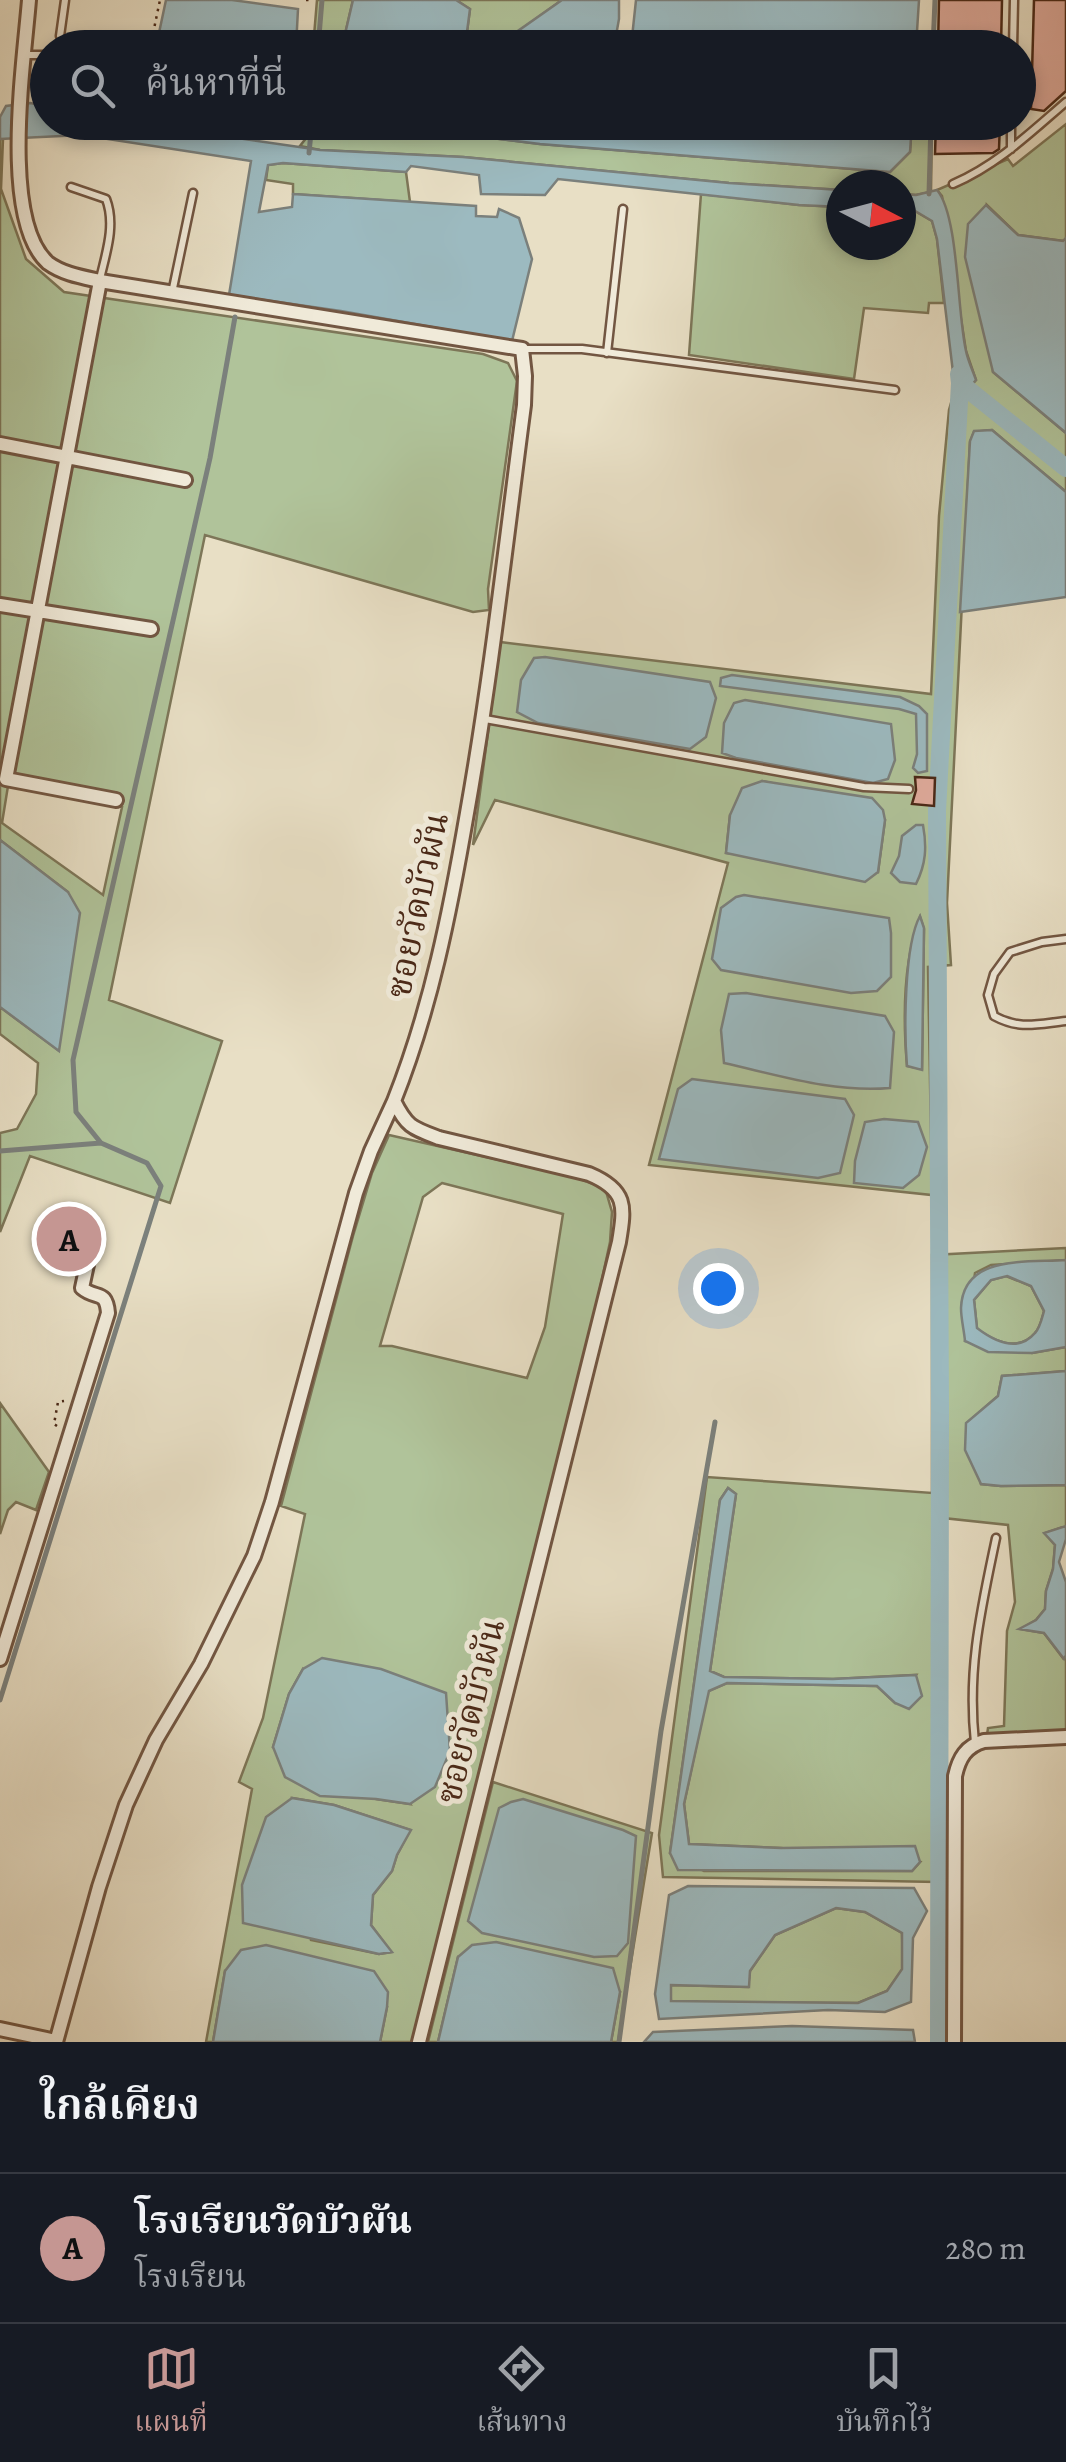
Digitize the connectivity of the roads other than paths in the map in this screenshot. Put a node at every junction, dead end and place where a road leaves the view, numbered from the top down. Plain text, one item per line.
1 (29, 0) edge
2 (64, 0) edge
3 (1014, 0) edge
4 (61, 30) edge
5 (1013, 30) edge
6 (23, 55) junction
7 (30, 55) edge
8 (1066, 102) edge
9 (1036, 128) edge
10 (1011, 140) edge
11 (1022, 140) edge
12 (1011, 150) junction
13 (953, 184) dead end
14 (71, 186) dead end
15 (193, 193) dead end
16 (623, 209) dead end
17 (100, 281) junction
18 (172, 293) junction
19 (522, 349) junction
20 (607, 352) junction
21 (895, 390) dead end
22 (0, 444) edge
23 (66, 457) junction
24 (185, 480) dead end
25 (0, 605) edge
26 (38, 610) junction
27 (151, 629) dead end
28 (484, 718) junction
29 (909, 789) dead end
30 (116, 800) dead end
31 (1066, 939) edge
32 (1066, 1021) edge
33 (394, 1101) junction
34 (88, 1260) dead end
35 (996, 1538) dead end
36 (0, 1659) edge
37 (1066, 1738) edge
38 (974, 1744) junction
39 (0, 2029) edge
40 (56, 2042) edge
41 (419, 2042) edge
42 (954, 2042) edge

1 - 6 street
2 - 4 lane
3 - 5 lane
6 - 7 lane
6 - 17 street
8 - 9 lane
10 - 12 lane
11 - 12 lane
12 - 13 lane
14 - 17 lane
15 - 18 lane
16 - 20 lane
17 - 18 street
17 - 23 street
18 - 19 street
19 - 20 lane
19 - 28 street, ซอยวัดบัวผัน
20 - 21 lane
22 - 23 street
23 - 24 street
23 - 26 street
25 - 26 street
26 - 27 street
26 - 30 street
28 - 29 lane
28 - 33 street, ซอยวัดบัวผัน
31 - 32 lane
33 - 40 street
33 - 41 street, ซอยวัดบัวผัน
34 - 36 street
35 - 38 lane
37 - 38 street
38 - 42 street
39 - 40 street

